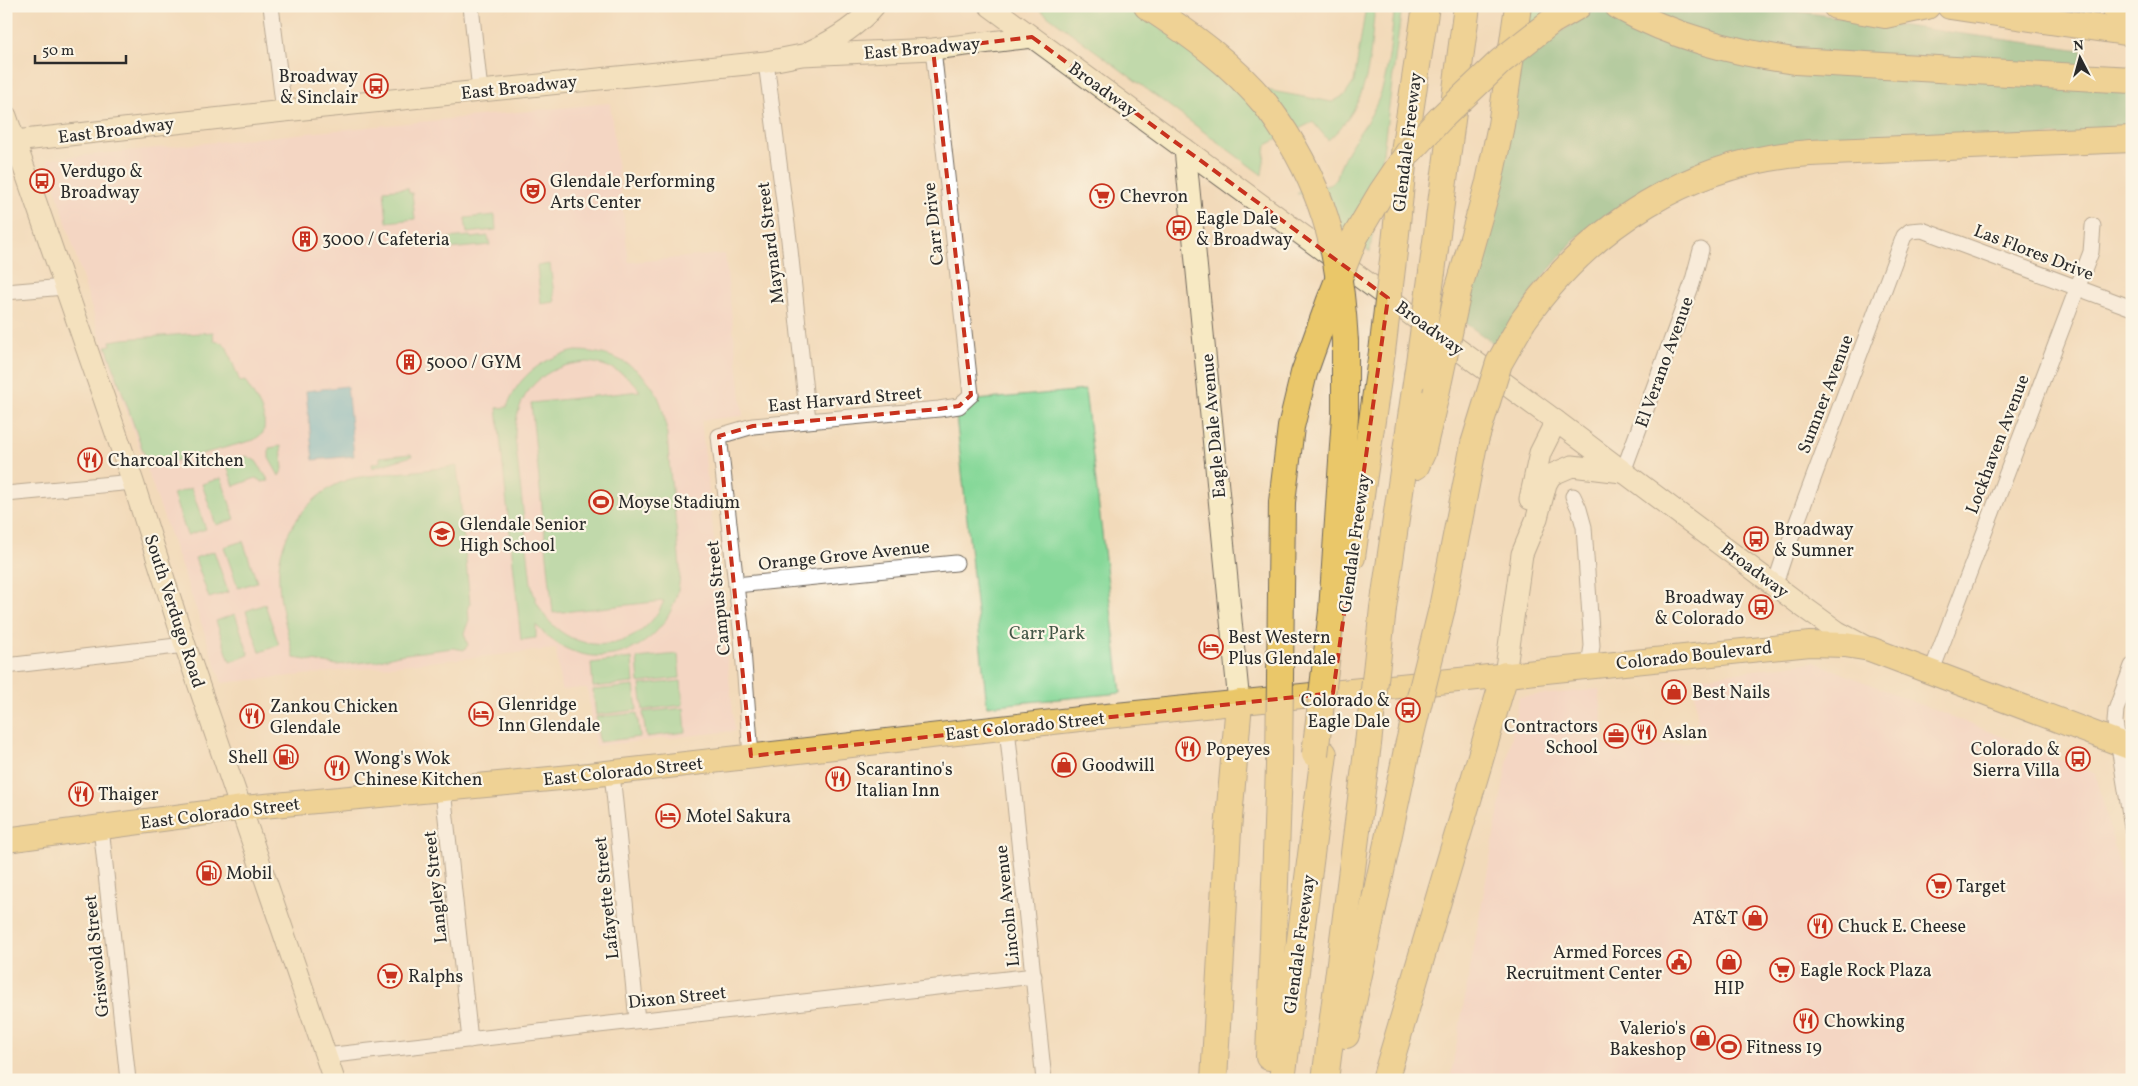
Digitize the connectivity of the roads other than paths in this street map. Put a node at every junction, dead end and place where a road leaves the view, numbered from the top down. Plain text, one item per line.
1 (271, 6) edge
2 (470, 6) edge
3 (874, 6) edge
4 (990, 6) edge
5 (1147, 6) edge
6 (1426, 6) edge
7 (1467, 6) edge
8 (1518, 6) edge
9 (1578, 6) edge
10 (1618, 6) edge
11 (1836, 6) edge
12 (1927, 6) edge
13 (1950, 6) edge
14 (2039, 6) edge
15 (2114, 6) edge
16 (2132, 8) edge
17 (2132, 20) edge
18 (2132, 33) edge
19 (1032, 37) junction
20 (933, 49) junction
21 (802, 55) junction
22 (766, 62) junction
23 (2132, 80) edge
24 (480, 91) junction
25 (284, 111) junction
26 (6, 116) edge
27 (2132, 139) edge
28 (11, 142) edge
29 (1185, 149) junction
30 (2094, 226) dead end
31 (1922, 230) joint
32 (1701, 250) dead end
33 (64, 287) junction
34 (2076, 288) junction
35 (6, 292) edge
36 (2132, 308) edge
37 (971, 395) joint
38 (808, 420) junction
39 (1556, 421) junction
40 (719, 436) joint
41 (1622, 472) junction
42 (133, 482) junction
43 (6, 494) edge
44 (1573, 496) dead end
45 (1400, 498) junction
46 (1522, 554) junction
47 (956, 562) dead end
48 (1775, 584) junction
49 (736, 585) junction
50 (1338, 612) junction
51 (186, 645) junction
52 (1870, 649) junction
53 (1589, 665) junction
54 (6, 666) edge
55 (2132, 666) edge
56 (1931, 674) junction
57 (1505, 675) junction
58 (1239, 703) junction
59 (1007, 728) junction
60 (2124, 745) edge
61 (750, 756) junction
62 (612, 773) junction
63 (443, 790) junction
64 (243, 808) junction
65 (101, 827) junction
66 (2132, 827) edge
67 (6, 840) edge
68 (1034, 976) junction
69 (637, 1020) junction
70 (470, 1040) junction
71 (325, 1056) junction
72 (128, 1080) edge
73 (334, 1080) edge
74 (1044, 1080) edge
75 (1214, 1080) edge
76 (1269, 1080) edge
77 (1282, 1080) edge
78 (1325, 1080) edge
79 (1336, 1080) edge
80 (1385, 1080) edge

1 - 25 street
2 - 24 street
3 - 21 main road
4 - 19 main road, Broadway
5 - 50 highway, bridge
6 - 50 highway, Glendale Freeway, bridge
7 - 45 highway, bridge
8 - 45 highway, bridge
9 - 76 highway, bridge
10 - 23 highway
11 - 12 highway
13 - 18 highway
14 - 17 highway
15 - 16 highway
19 - 20 main road, East Broadway
19 - 29 main road, Broadway
20 - 21 main road, East Broadway
20 - 37 street, Carr Drive
21 - 22 main road, East Broadway
22 - 24 main road, East Broadway
22 - 38 street, Maynard Street
24 - 25 main road, East Broadway
25 - 28 main road, East Broadway
26 - 28 main road, South Verdugo Road
27 - 79 highway, bridge
28 - 33 main road, South Verdugo Road
29 - 39 main road, Broadway
29 - 58 main road, Eagle Dale Avenue
30 - 34 street, Lockhaven Avenue
31 - 34 street, Las Flores Drive
31 - 48 street, Sumner Avenue
32 - 41 street, El Verano Avenue
33 - 35 street
33 - 42 main road, South Verdugo Road
34 - 36 street, Las Flores Drive
34 - 56 street, Lockhaven Avenue
37 - 38 street, East Harvard Street
38 - 40 street, East Harvard Street
39 - 41 main road, Broadway
39 - 46 main road
40 - 49 street, Campus Street
41 - 46 main road
41 - 48 main road, Broadway
42 - 43 street
42 - 51 main road, South Verdugo Road
44 - 53 street
45 - 78 highway, bridge
46 - 57 main road
47 - 49 street, Orange Grove Avenue
48 - 52 main road, Broadway
49 - 61 street, Campus Street
50 - 77 highway, Glendale Freeway, bridge
51 - 54 street
51 - 64 main road, South Verdugo Road
52 - 53 main road, Colorado Boulevard
52 - 56 main road, Colorado Boulevard
53 - 57 main road, Colorado Boulevard
55 - 60 street
56 - 60 main road, Colorado Boulevard
57 - 58 main road, Colorado Boulevard
57 - 80 highway
58 - 59 main road, East Colorado Street
58 - 75 highway
59 - 61 main road, East Colorado Street
59 - 68 street, Lincoln Avenue
60 - 66 street
61 - 62 main road, East Colorado Street
62 - 63 main road, East Colorado Street
62 - 69 street, Lafayette Street
63 - 64 main road, East Colorado Street
63 - 70 street, Langley Street
64 - 65 main road, East Colorado Street
64 - 71 main road, South Verdugo Road
65 - 67 main road, East Colorado Street
65 - 72 street, Griswold Street
68 - 69 street, Dixon Street
68 - 74 street, Lincoln Avenue
69 - 70 street, Dixon Street
70 - 71 street, Dixon Street
71 - 73 main road, South Verdugo Road

